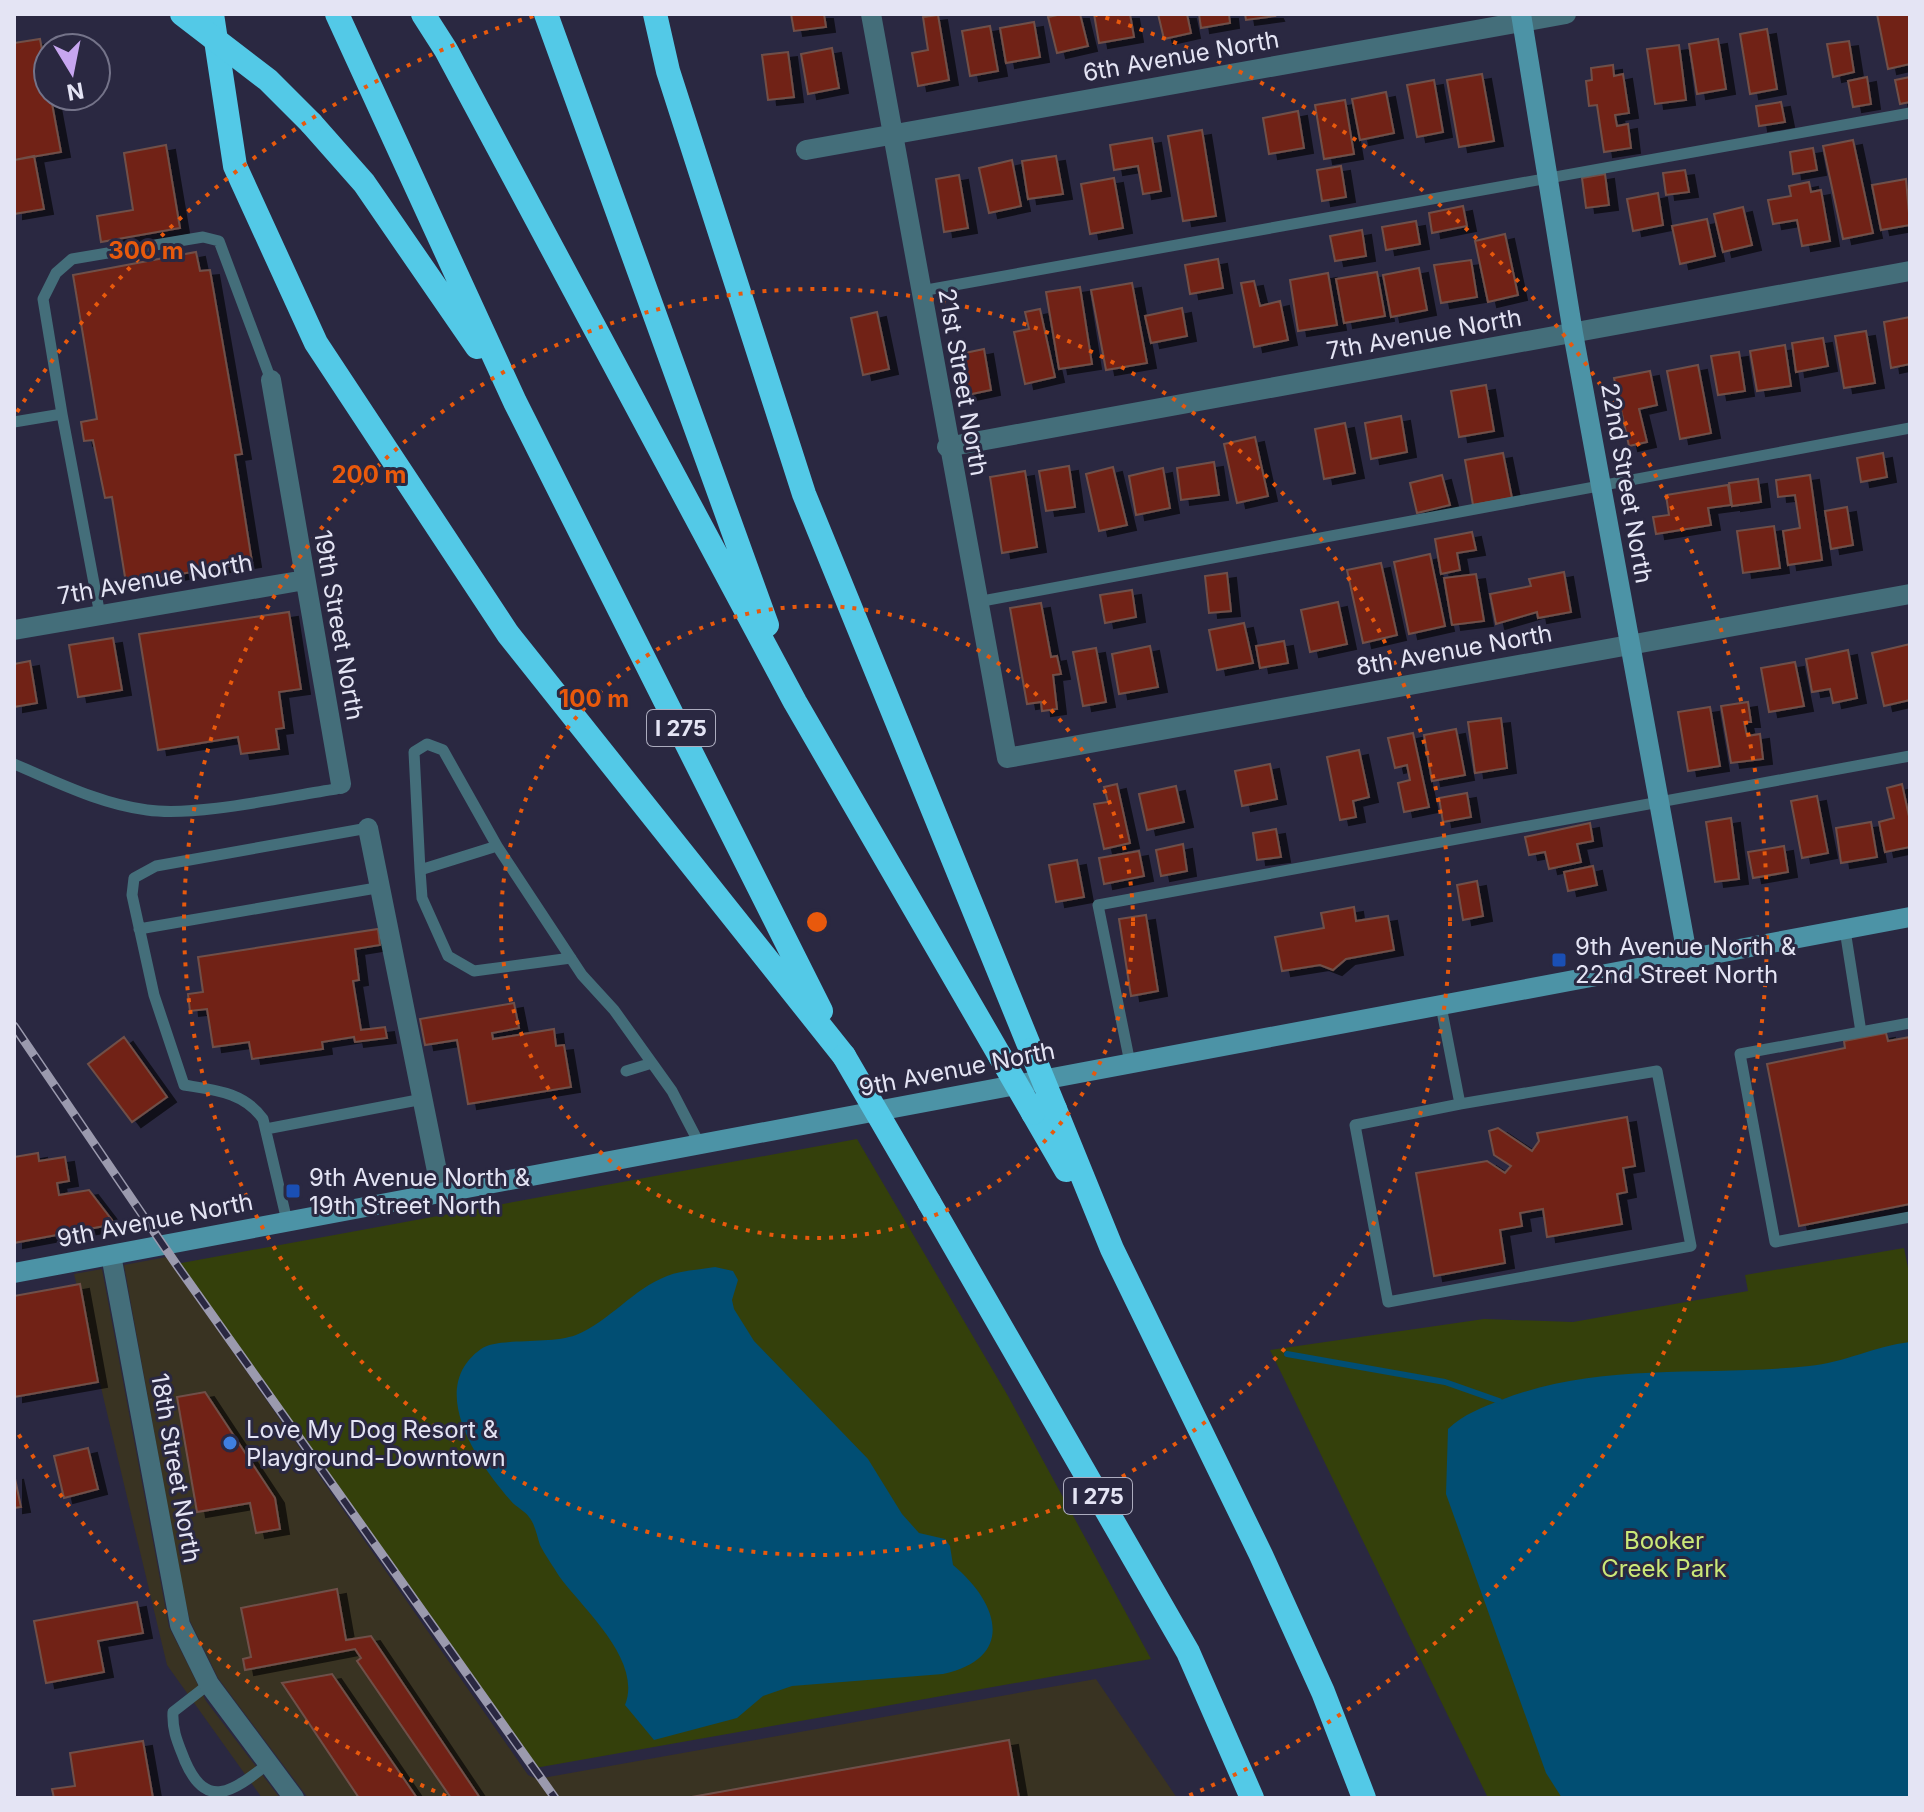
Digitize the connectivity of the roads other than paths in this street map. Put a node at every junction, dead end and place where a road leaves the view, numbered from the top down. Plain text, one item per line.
1 (182, 14) edge
2 (212, 14) edge
3 (423, 14) edge
4 (546, 14) edge
5 (655, 14) edge
6 (871, 14) edge
7 (1566, 14) edge
8 (1522, 18) edge
9 (341, 22) edge
10 (1910, 113) edge
11 (894, 134) junction
12 (806, 150) dead end
13 (1548, 176) junction
14 (1910, 271) edge
15 (921, 291) junction
16 (1573, 333) junction
17 (271, 380) joint
18 (515, 402) junction
19 (62, 414) junction
20 (14, 422) edge
21 (1910, 428) edge
22 (947, 447) junction
23 (1601, 486) junction
24 (305, 580) junction
25 (1910, 594) edge
26 (977, 602) junction
27 (100, 615) junction
28 (14, 630) edge
29 (1630, 645) junction
30 (795, 702) junction
31 (1910, 756) edge
32 (1007, 758) joint
33 (14, 764) edge
34 (341, 784) joint
35 (1657, 802) junction
36 (368, 828) joint
37 (497, 846) junction
38 (420, 870) junction
39 (382, 887) junction
40 (1910, 917) edge
41 (139, 929) junction
42 (1845, 930) junction
43 (571, 958) junction
44 (1688, 960) junction
45 (1441, 1006) junction
46 (1910, 1023) edge
47 (1861, 1032) junction
48 (844, 1056) junction
49 (652, 1063) junction
50 (1130, 1063) junction
51 (626, 1071) dead end
52 (423, 1099) junction
53 (1460, 1104) junction
54 (1044, 1111) junction
55 (266, 1129) junction
56 (699, 1143) junction
57 (441, 1191) junction
58 (1910, 1217) edge
59 (287, 1221) junction
60 (111, 1255) junction
61 (14, 1273) edge
62 (209, 1684) junction
63 (268, 1764) junction
64 (294, 1798) edge
65 (1252, 1798) edge
66 (1364, 1798) edge

1 - 18 highway, bridge
2 - 48 highway
3 - 30 highway
4 - 30 highway
5 - 54 highway, bridge
6 - 11 street, 21st Street North
7 - 8 street, 6th Avenue North
8 - 11 street, 6th Avenue North
8 - 13 street, 22nd Street North
9 - 18 highway, I 275
10 - 13 lane
11 - 12 street, 6th Avenue North
11 - 15 street, 21st Street North
13 - 15 lane
13 - 16 street, 22nd Street North
14 - 16 street, 7th Avenue North
15 - 22 street, 21st Street North
16 - 22 street, 7th Avenue North
16 - 23 street, 22nd Street North
17 - 19 lane
17 - 24 street, 19th Street North
18 - 48 highway, I 275
19 - 20 lane
19 - 27 lane
21 - 23 lane
22 - 26 street, 21st Street North
23 - 26 lane
23 - 29 street, 22nd Street North
24 - 27 street, 7th Avenue North
24 - 34 street, 19th Street North
25 - 29 street, 8th Avenue North
26 - 32 street, 21st Street North
27 - 28 street, 7th Avenue North
29 - 32 street, 8th Avenue North
29 - 35 street, 22nd Street North
30 - 54 highway, bridge
31 - 35 lane
33 - 34 lane
35 - 44 street, 22nd Street North
35 - 50 lane
36 - 39 street
36 - 41 lane
37 - 38 lane
37 - 38 lane
37 - 43 lane
38 - 43 lane
39 - 41 lane
39 - 52 street
40 - 42 street, 9th Avenue North
41 - 55 lane
42 - 44 street, 9th Avenue North
42 - 47 lane
43 - 49 lane
44 - 45 street, 9th Avenue North
45 - 50 street, 9th Avenue North
45 - 53 lane
46 - 47 lane
47 - 58 lane
48 - 65 highway, I 275, bridge
49 - 51 lane
49 - 56 lane
50 - 56 street, 9th Avenue North
52 - 55 lane
52 - 57 street
53 - 53 lane
54 - 66 highway
55 - 59 lane
56 - 57 street, 9th Avenue North
57 - 59 street, 9th Avenue North
59 - 60 street, 9th Avenue North
60 - 61 street, 9th Avenue North
60 - 62 street, 18th Street North
62 - 63 street
62 - 63 lane
63 - 64 street

